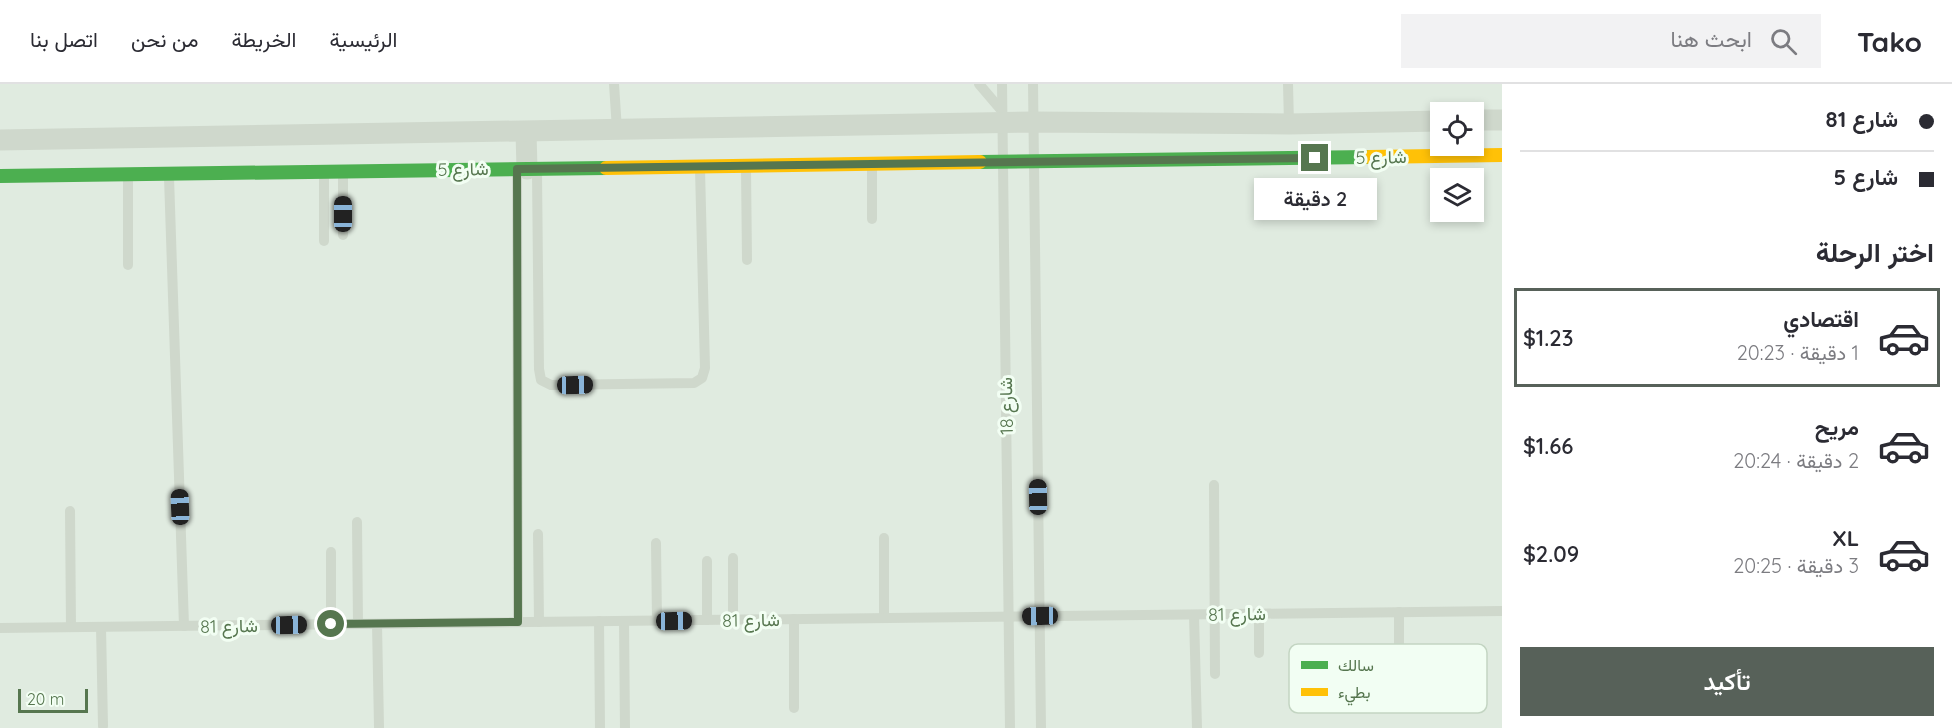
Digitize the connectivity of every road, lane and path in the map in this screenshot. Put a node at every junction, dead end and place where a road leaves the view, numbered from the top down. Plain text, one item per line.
1 (614, 84) edge
2 (979, 84) edge
3 (1002, 84) edge
4 (1033, 84) edge
5 (1288, 84) edge
6 (1002, 117) junction
7 (1484, 120) edge
8 (1502, 120) edge
9 (1430, 121) edge
10 (1034, 122) junction
11 (1289, 124) junction
12 (617, 130) junction
13 (526, 132) junction
14 (0, 140) edge
15 (1502, 155) edge
16 (1003, 162) junction
17 (1034, 162) junction
18 (872, 164) junction
19 (746, 165) junction
20 (700, 166) junction
21 (527, 168) junction
22 (324, 171) junction
23 (343, 171) junction
24 (169, 173) junction
25 (128, 174) junction
26 (0, 176) edge
27 (872, 219) dead end
28 (343, 235) dead end
29 (324, 241) dead end
30 (747, 260) dead end
31 (128, 265) dead end
32 (1214, 485) dead end
33 (70, 511) dead end
34 (357, 522) dead end
35 (538, 534) dead end
36 (884, 538) dead end
37 (657, 543) dead end
38 (331, 552) dead end
39 (732, 558) dead end
40 (707, 561) dead end
41 (1502, 611) edge
42 (1399, 612) junction
43 (1215, 614) junction
44 (1259, 614) junction
45 (1194, 615) junction
46 (1040, 616) junction
47 (1008, 617) junction
48 (884, 618) junction
49 (794, 619) junction
50 (707, 620) junction
51 (733, 620) junction
52 (599, 621) junction
53 (624, 621) junction
54 (657, 621) junction
55 (518, 622) junction
56 (539, 622) junction
57 (331, 624) junction
58 (358, 624) junction
59 (377, 624) junction
60 (184, 626) junction
61 (71, 627) junction
62 (101, 627) junction
63 (0, 628) edge
64 (1399, 644) edge
65 (1259, 653) dead end
66 (1215, 674) dead end
67 (794, 708) dead end
68 (103, 726) dead end
69 (379, 727) edge
70 (600, 728) edge
71 (625, 728) edge
72 (1010, 728) edge
73 (1041, 728) edge
74 (1197, 728) edge

1 - 12 lane
2 - 6 lane
3 - 6 lane, شارع 18
4 - 10 lane, شارع 18
5 - 11 lane
6 - 10 street, شارع 5
6 - 12 street, شارع 5
6 - 16 lane, شارع 18
7 - 8 street
9 - 11 street, شارع 5
10 - 11 street, شارع 5
10 - 17 lane, شارع 18
12 - 13 street, شارع 5
13 - 14 street, شارع 5
13 - 21 street
15 - 17 street, شارع 5
16 - 17 street, شارع 5
16 - 18 street, شارع 5
16 - 47 lane, شارع 18
17 - 46 lane, شارع 18
18 - 19 street, شارع 5
18 - 27 lane
19 - 20 street, شارع 5
19 - 30 lane
20 - 21 street, شارع 5
20 - 21 lane
21 - 23 street, شارع 5
21 - 55 lane
22 - 23 street, شارع 5
22 - 24 street, شارع 5
22 - 29 lane
23 - 28 lane
24 - 25 street, شارع 5
24 - 60 lane
25 - 26 street, شارع 5
25 - 31 lane
32 - 43 lane
33 - 61 lane
34 - 58 lane
35 - 56 lane
36 - 48 lane
37 - 54 lane
38 - 57 lane
39 - 51 lane
40 - 50 lane
41 - 42 lane, شارع 81
42 - 44 lane, شارع 81
42 - 64 lane
43 - 44 lane, شارع 81
43 - 45 lane, شارع 81
43 - 66 lane
44 - 65 lane
45 - 46 lane, شارع 81
45 - 74 lane
46 - 47 lane, شارع 81
46 - 73 lane, شارع 18
47 - 48 lane, شارع 81
47 - 72 lane, شارع 18
48 - 49 lane, شارع 81
49 - 51 lane, شارع 81
49 - 67 lane
50 - 51 lane, شارع 81
50 - 54 lane, شارع 81
52 - 53 lane, شارع 81
52 - 56 lane, شارع 81
52 - 70 lane
53 - 54 lane, شارع 81
53 - 71 lane
55 - 56 lane, شارع 81
55 - 59 lane, شارع 81
57 - 58 lane, شارع 81
57 - 60 lane, شارع 81
58 - 59 lane, شارع 81
59 - 69 lane
60 - 62 lane, شارع 81
61 - 62 lane, شارع 81
61 - 63 lane, شارع 81
62 - 68 lane

